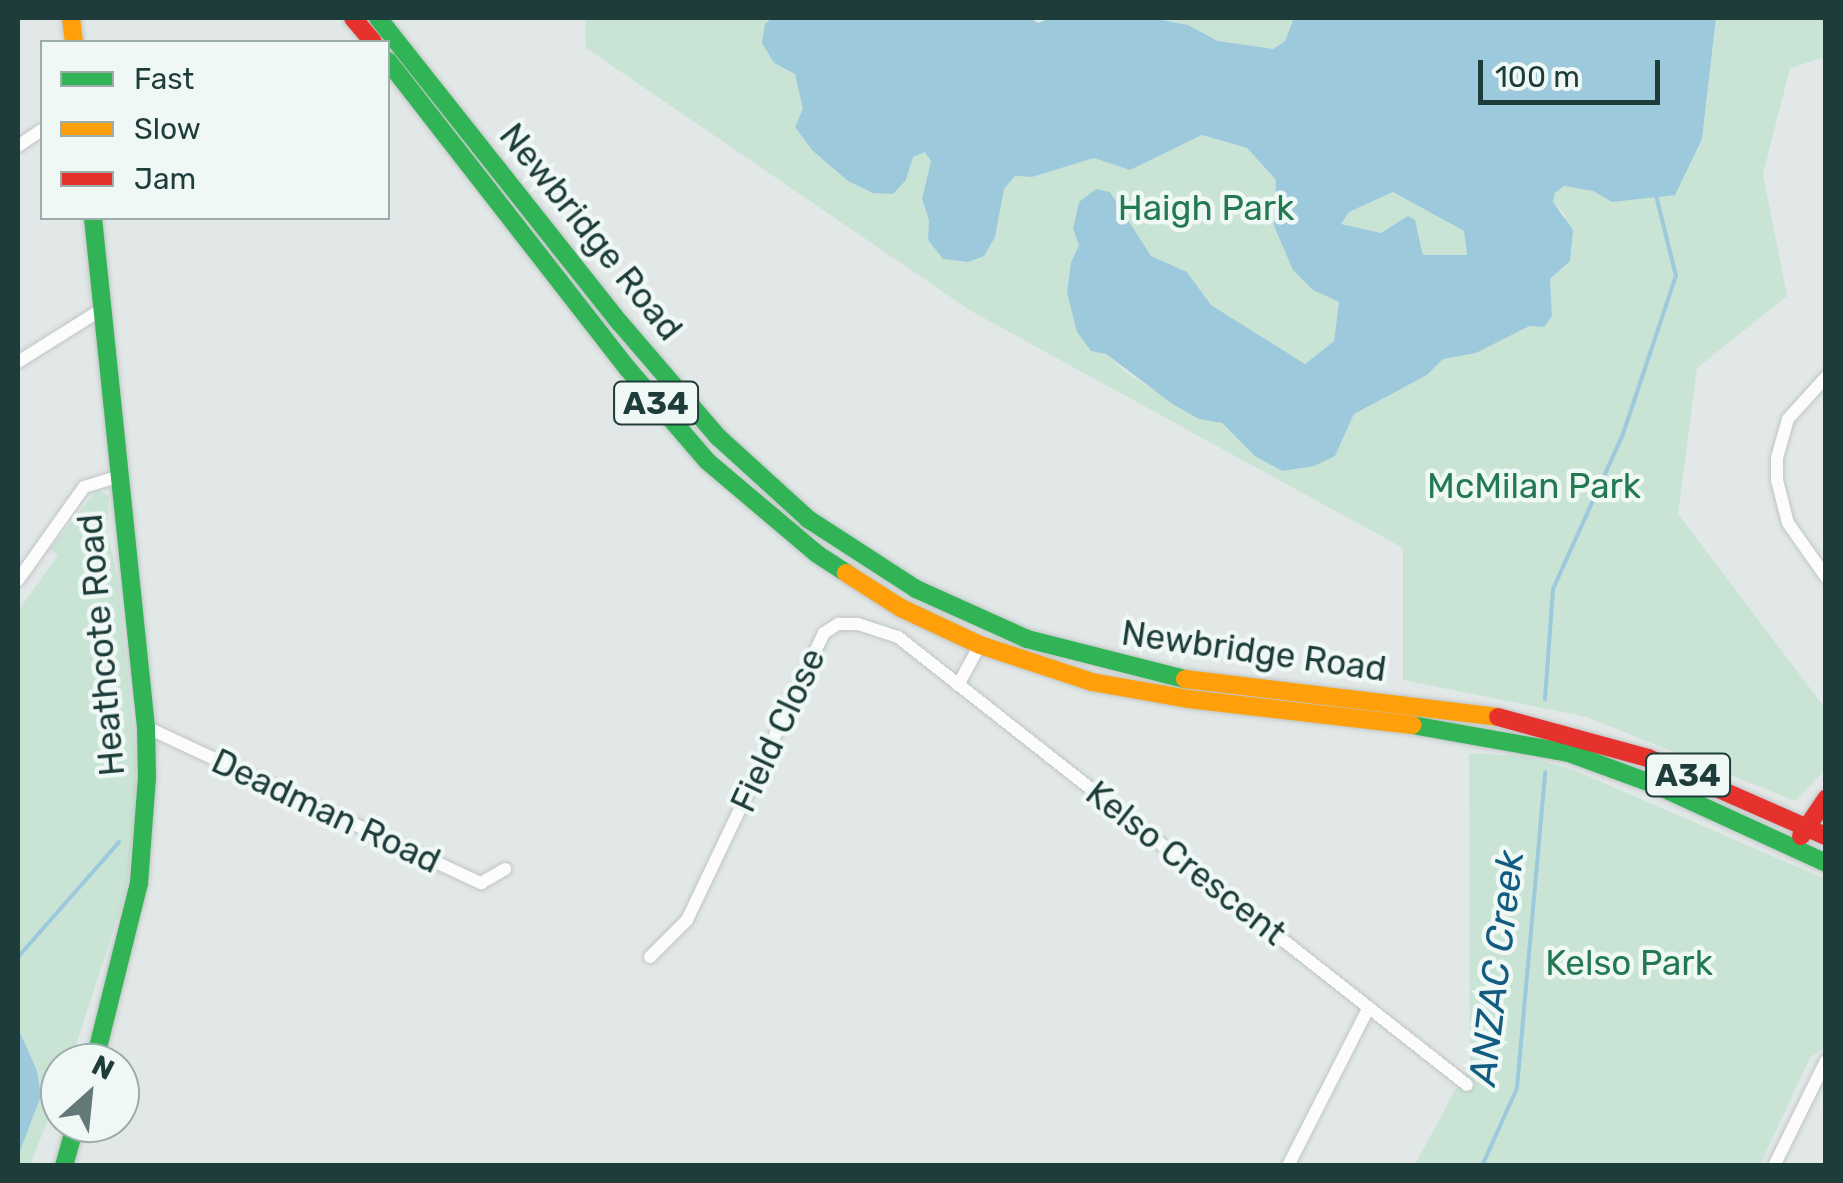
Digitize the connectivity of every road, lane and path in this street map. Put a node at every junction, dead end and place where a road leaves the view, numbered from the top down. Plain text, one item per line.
1 (353, 18) edge
2 (378, 18) edge
3 (370, 40) edge
4 (390, 64) edge
5 (40, 131) edge
6 (18, 146) edge
7 (93, 220) edge
8 (102, 309) junction
9 (18, 362) edge
10 (1826, 377) edge
11 (119, 476) junction
12 (1821, 562) edge
13 (1826, 577) edge
14 (18, 580) edge
15 (990, 624) junction
16 (980, 645) junction
17 (958, 685) junction
18 (146, 727) junction
19 (1517, 731) junction
20 (1826, 799) edge
21 (1805, 826) junction
22 (1826, 836) edge
23 (1795, 848) junction
24 (1826, 863) edge
25 (505, 869) dead end
26 (650, 956) dead end
27 (1370, 1007) junction
28 (99, 1043) edge
29 (1826, 1061) edge
30 (1467, 1085) dead end
31 (1288, 1166) edge
32 (1774, 1166) edge

1 - 3 main road
2 - 15 main road, Newbridge Road / A34
4 - 16 main road, Newbridge Road / A34
5 - 6 street
7 - 8 main road, Heathcote Road
8 - 9 street
8 - 11 main road, Heathcote Road
10 - 12 street
11 - 14 street
11 - 18 main road, Heathcote Road
12 - 13 street
15 - 16 street
15 - 19 main road, Newbridge Road / A34
16 - 17 street
16 - 19 main road, Newbridge Road / A34
17 - 26 street, Field Close
17 - 27 street, Kelso Crescent
18 - 25 street, Deadman Road
18 - 28 main road, Heathcote Road
19 - 21 main road, Newbridge Road / A34
19 - 23 main road, Newbridge Road / A34
20 - 21 main road
21 - 22 main road, Newbridge Road / A34
21 - 23 main road
23 - 24 main road, Newbridge Road / A34
27 - 30 street, Kelso Crescent
27 - 31 street
29 - 32 street

